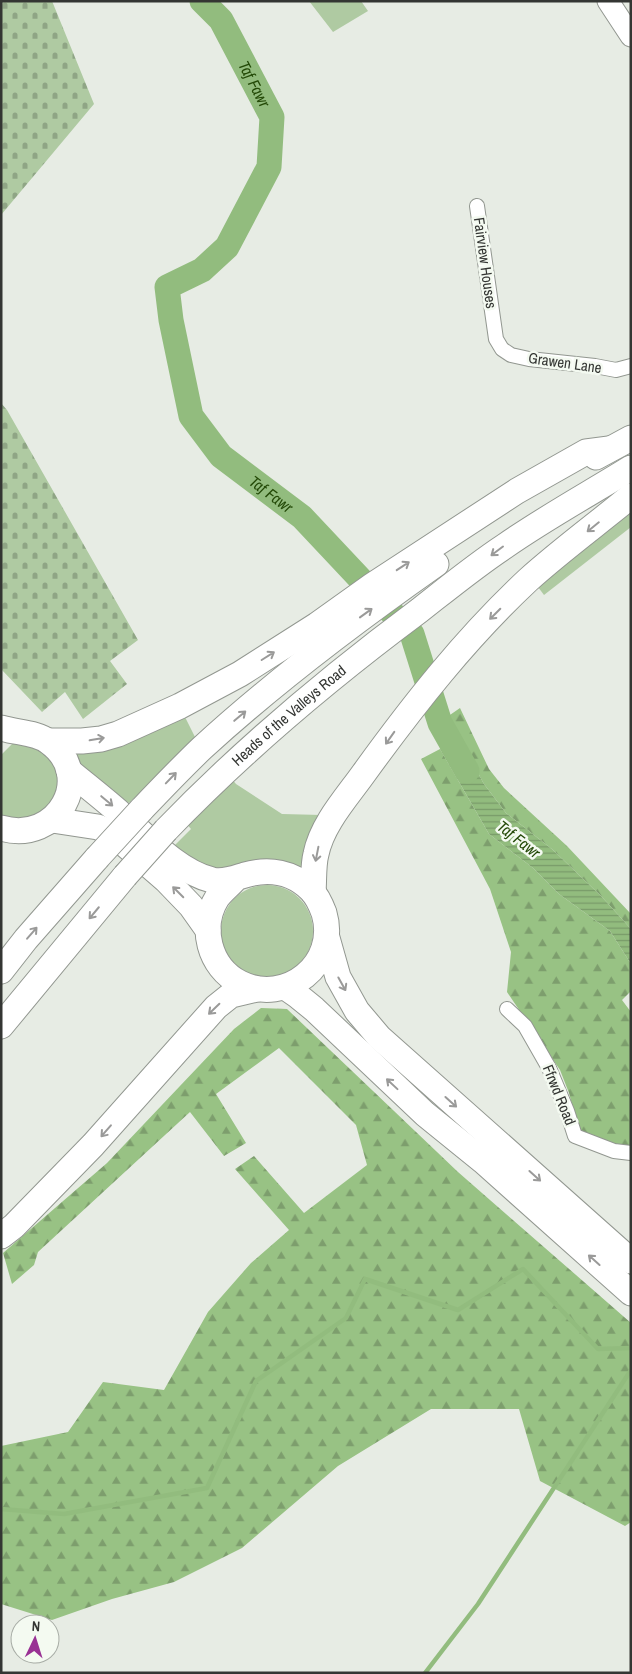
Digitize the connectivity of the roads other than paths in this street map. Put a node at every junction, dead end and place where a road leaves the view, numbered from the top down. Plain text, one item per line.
1 (608, 1) edge
2 (631, 36) edge
3 (476, 206) dead end
4 (493, 320) joint
5 (631, 366) edge
6 (631, 438) edge
7 (631, 468) edge
8 (631, 496) edge
9 (521, 497) junction
10 (7, 732) edge
11 (48, 741) junction
12 (69, 771) junction
13 (52, 820) junction
14 (1, 828) edge
15 (235, 879) junction
16 (313, 892) junction
17 (208, 930) junction
18 (326, 938) junction
19 (1, 971) edge
20 (285, 987) junction
21 (257, 989) junction
22 (507, 1009) dead end
23 (1, 1026) edge
24 (490, 1152) junction
25 (631, 1153) edge
26 (1, 1236) edge
27 (631, 1261) edge
28 (631, 1293) edge

1 - 2 main road
3 - 4 street, Fairview Houses
4 - 5 street, Grawen Lane
6 - 9 highway
7 -> 23 highway, Heads of the Valleys Road, bridge
8 -> 16 highway
11 -> 9 highway
19 -> 9 highway, Heads of the Valleys Road, bridge
10 - 11 highway
11 - 12 highway
12 - 13 highway
12 -> 15 highway
13 - 14 highway
17 -> 13 highway
15 - 16 highway
15 - 17 highway
16 - 18 highway
17 - 21 highway
18 - 20 highway
18 -> 24 highway
20 - 21 highway
24 -> 20 highway
21 -> 26 highway
22 - 25 street, Ffrwd Road
24 -> 27 highway
28 -> 24 highway

